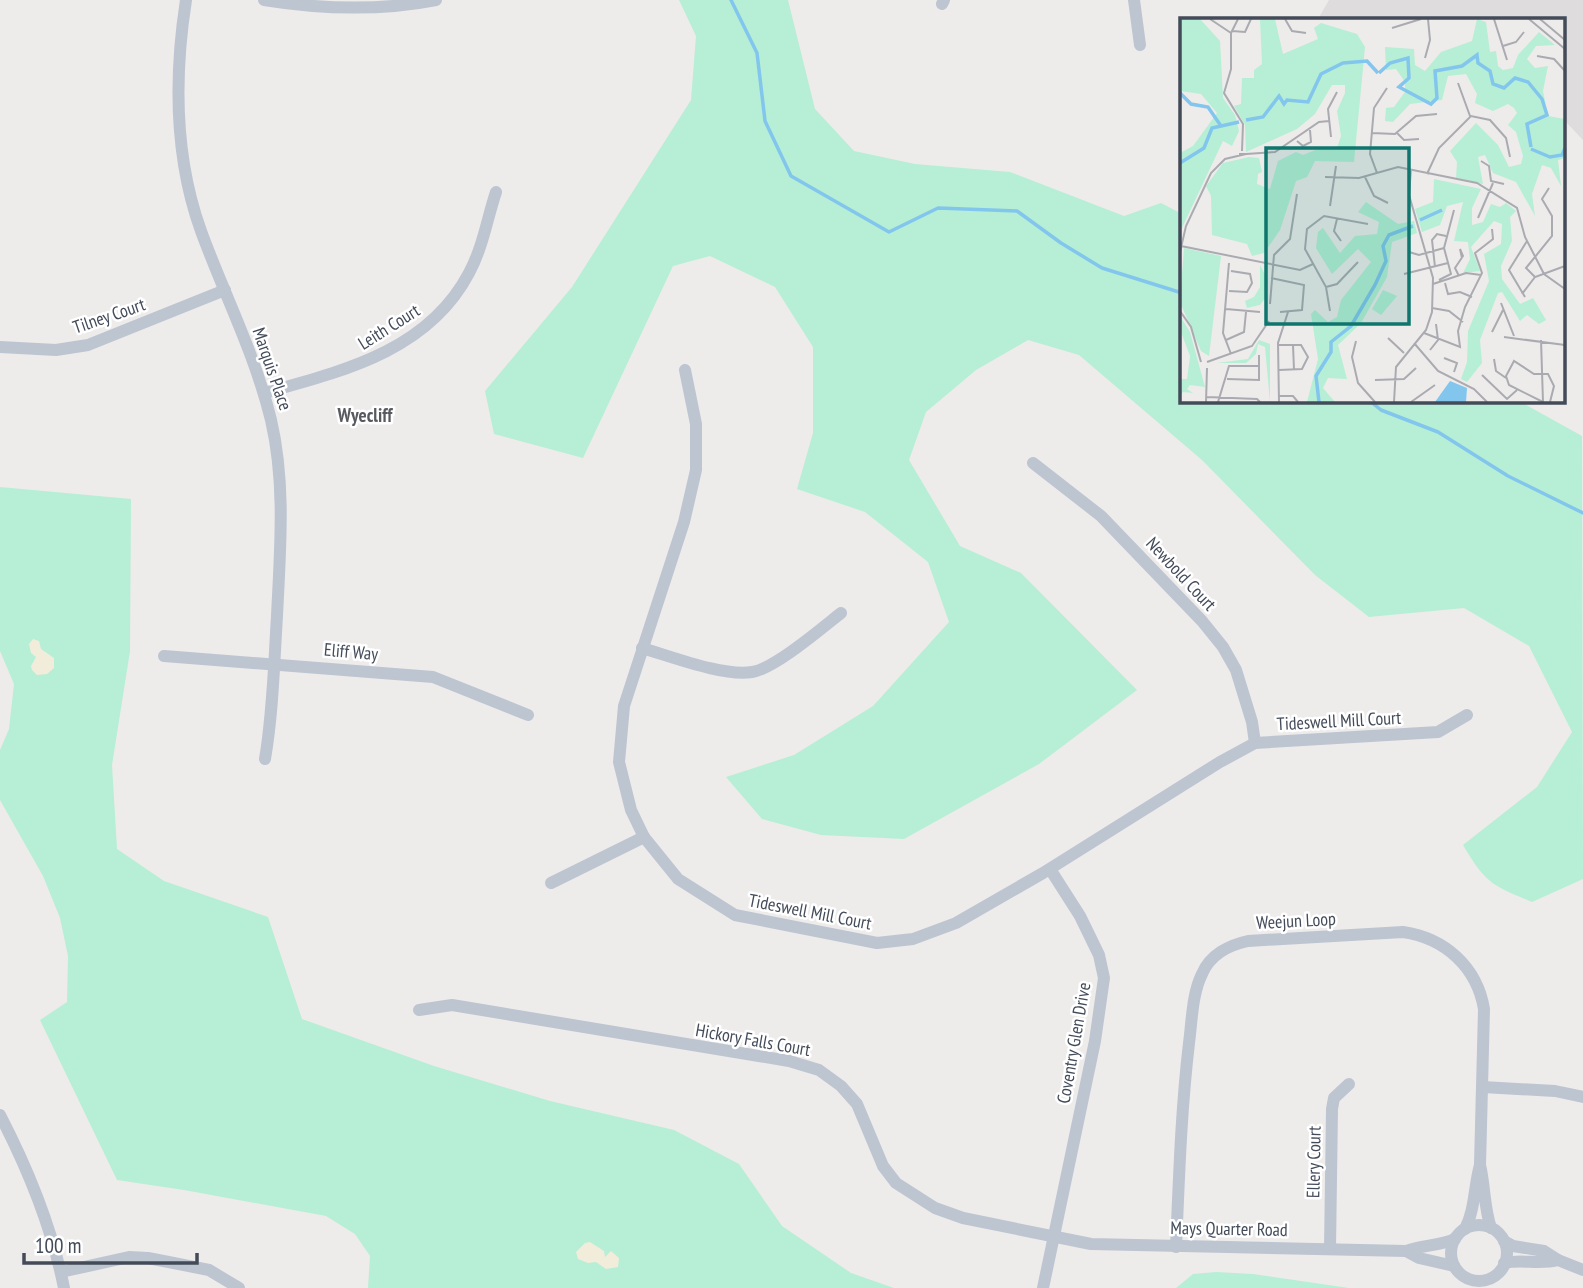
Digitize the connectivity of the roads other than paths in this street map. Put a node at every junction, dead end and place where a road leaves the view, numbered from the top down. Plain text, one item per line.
1 (186, 0) edge
2 (264, 0) edge
3 (436, 0) edge
4 (1134, 0) edge
5 (1140, 46) dead end
6 (496, 192) dead end
7 (225, 290) junction
8 (0, 347) edge
9 (685, 370) dead end
10 (264, 393) junction
11 (1033, 463) dead end
12 (842, 613) dead end
13 (642, 648) junction
14 (164, 656) dead end
15 (274, 664) junction
16 (528, 715) dead end
17 (1466, 715) dead end
18 (1255, 743) junction
19 (265, 759) dead end
20 (644, 837) junction
21 (1050, 869) junction
22 (551, 883) dead end
23 (419, 1010) dead end
24 (1349, 1084) dead end
25 (1483, 1087) junction
26 (1583, 1097) edge
27 (0, 1115) edge
28 (1480, 1165) junction
29 (1491, 1228) junction
30 (1465, 1229) junction
31 (1053, 1235) junction
32 (1455, 1239) junction
33 (1503, 1241) junction
34 (1177, 1247) junction
35 (1330, 1248) junction
36 (1406, 1251) junction
37 (1558, 1260) junction
38 (1504, 1263) junction
39 (1454, 1265) junction
40 (1583, 1270) edge
41 (61, 1272) junction
42 (1468, 1283) edge
43 (1487, 1284) edge
44 (239, 1287) edge
45 (64, 1288) edge
46 (1043, 1288) edge

1 - 7 street, Marquis Place
2 - 3 street
4 - 5 street
6 - 10 street, Leith Court
7 - 8 street, Tilney Court
7 - 10 street, Marquis Place
9 - 13 street, Tideswell Mill Court
10 - 15 street, Marquis Place
11 - 18 street, Newbold Court
12 - 13 street
13 - 20 street, Tideswell Mill Court
14 - 15 street, Eliff Way
15 - 16 street, Eliff Way
15 - 19 street, Marquis Place
17 - 18 street, Tideswell Mill Court
18 - 21 street, Tideswell Mill Court
20 - 21 street, Tideswell Mill Court
20 - 22 street
21 - 31 street, Coventry Glen Drive
23 - 31 street, Hickory Falls Court
24 - 35 street, Ellery Court
25 - 26 street
25 - 28 street, Weejun Loop
25 - 34 street, Weejun Loop
27 - 41 street
28 - 29 street, Weejun Loop
28 - 30 street, Weejun Loop
29 - 30 street
29 - 33 street
30 - 32 street
31 - 34 street, Mays Quarter Road
31 - 46 street, Coventry Glen Drive
32 - 36 street, Mays Quarter Road
32 - 39 street
33 - 37 street
33 - 38 street
34 - 35 street, Mays Quarter Road
35 - 36 street, Mays Quarter Road
36 - 39 street, Mays Quarter Road
37 - 38 street
37 - 40 street
38 - 43 street
39 - 42 street
41 - 44 street
41 - 45 street
42 - 43 street

